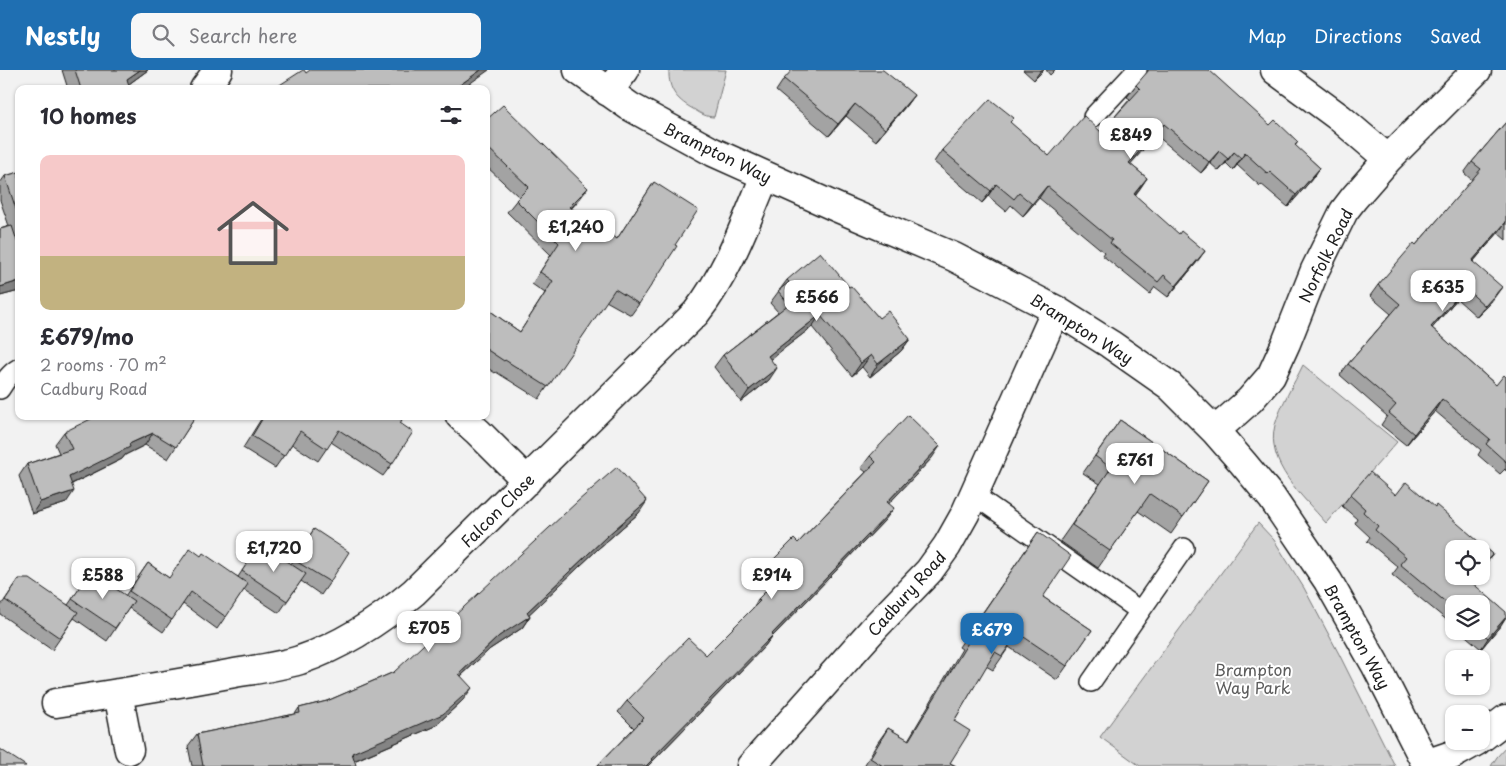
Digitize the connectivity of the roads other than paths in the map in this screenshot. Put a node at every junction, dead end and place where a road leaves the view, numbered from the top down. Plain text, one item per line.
1 (218, 70) edge
2 (578, 70) edge
3 (625, 70) edge
4 (1137, 70) edge
5 (1275, 70) edge
6 (1477, 70) edge
7 (207, 85) edge
8 (608, 92) junction
9 (1093, 117) dead end
10 (1388, 160) junction
11 (765, 176) junction
12 (1056, 310) junction
13 (15, 370) edge
14 (0, 389) edge
15 (464, 420) edge
16 (1215, 431) junction
17 (527, 481) junction
18 (974, 494) junction
19 (1184, 548) dead end
20 (1140, 611) junction
21 (1091, 682) dead end
22 (118, 693) junction
23 (56, 703) dead end
24 (1506, 719) edge
25 (1490, 731) edge
26 (129, 750) dead end
27 (1461, 750) edge
28 (1427, 765) edge
29 (751, 766) edge

1 - 7 street
2 - 8 street, Brampton Way
3 - 8 street
4 - 9 lane
5 - 10 street
6 - 10 street, Norfolk Road
8 - 11 street, Brampton Way
10 - 16 street, Norfolk Road
11 - 12 street, Brampton Way
11 - 17 street, Falcon Close
12 - 16 street, Brampton Way
12 - 18 street, Cadbury Road
13 - 14 lane
15 - 17 street
16 - 28 street, Brampton Way
17 - 22 street, Falcon Close
18 - 20 lane
18 - 29 street, Cadbury Road
19 - 20 lane
20 - 21 lane
22 - 23 street, Falcon Close
22 - 26 street
24 - 25 street
27 - 28 street

